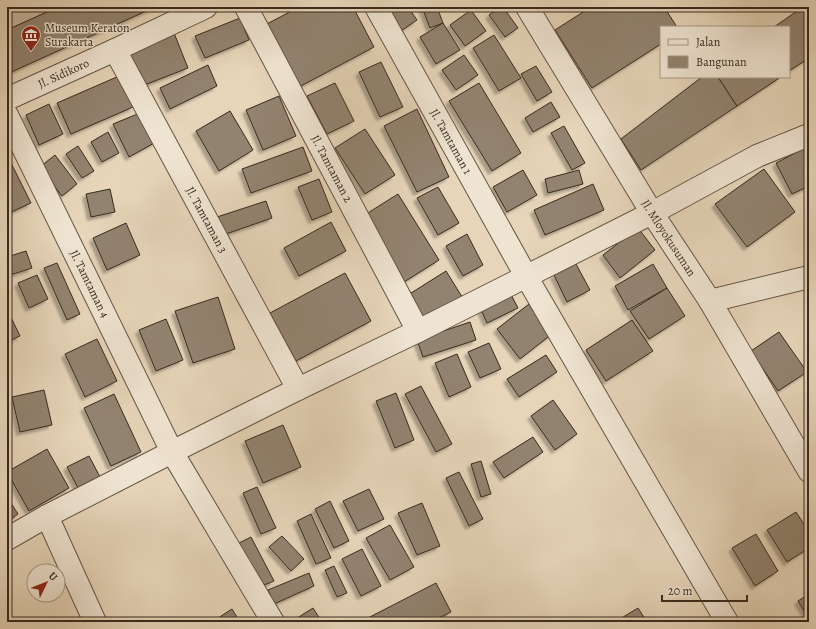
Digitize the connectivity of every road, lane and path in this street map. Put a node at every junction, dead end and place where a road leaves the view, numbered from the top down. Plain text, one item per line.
1 (206, 7) edge
2 (246, 7) edge
3 (376, 7) edge
4 (527, 7) edge
5 (116, 50) junction
6 (7, 99) edge
7 (7, 115) edge
8 (809, 135) edge
9 (652, 213) junction
10 (526, 276) junction
11 (809, 277) edge
12 (710, 300) junction
13 (418, 331) junction
14 (298, 389) junction
15 (803, 446) edge
16 (172, 452) junction
17 (809, 471) edge
18 (47, 516) junction
19 (7, 538) edge
20 (95, 622) edge
21 (273, 622) edge
22 (727, 622) edge

1 - 5 street, Jl. Sidikoro
2 - 13 street, Jl. Tamtaman 2
3 - 10 street, Jl. Tamtaman 1
4 - 9 street, Jl. Mloyokusuman
5 - 6 street, Jl. Sidikoro
5 - 14 street, Jl. Tamtaman 3
7 - 16 street, Jl. Tamtaman 4
8 - 9 street
9 - 10 street
9 - 12 street, Jl. Mloyokusuman
10 - 13 street
10 - 22 street, Jl. Tamtaman 1
11 - 12 street
12 - 15 street, Jl. Mloyokusuman
13 - 14 street
14 - 16 street
15 - 17 street, Jl. Mloyokusuman
16 - 18 street
16 - 21 street, Jl. Tamtaman 4
18 - 19 street
18 - 20 street

